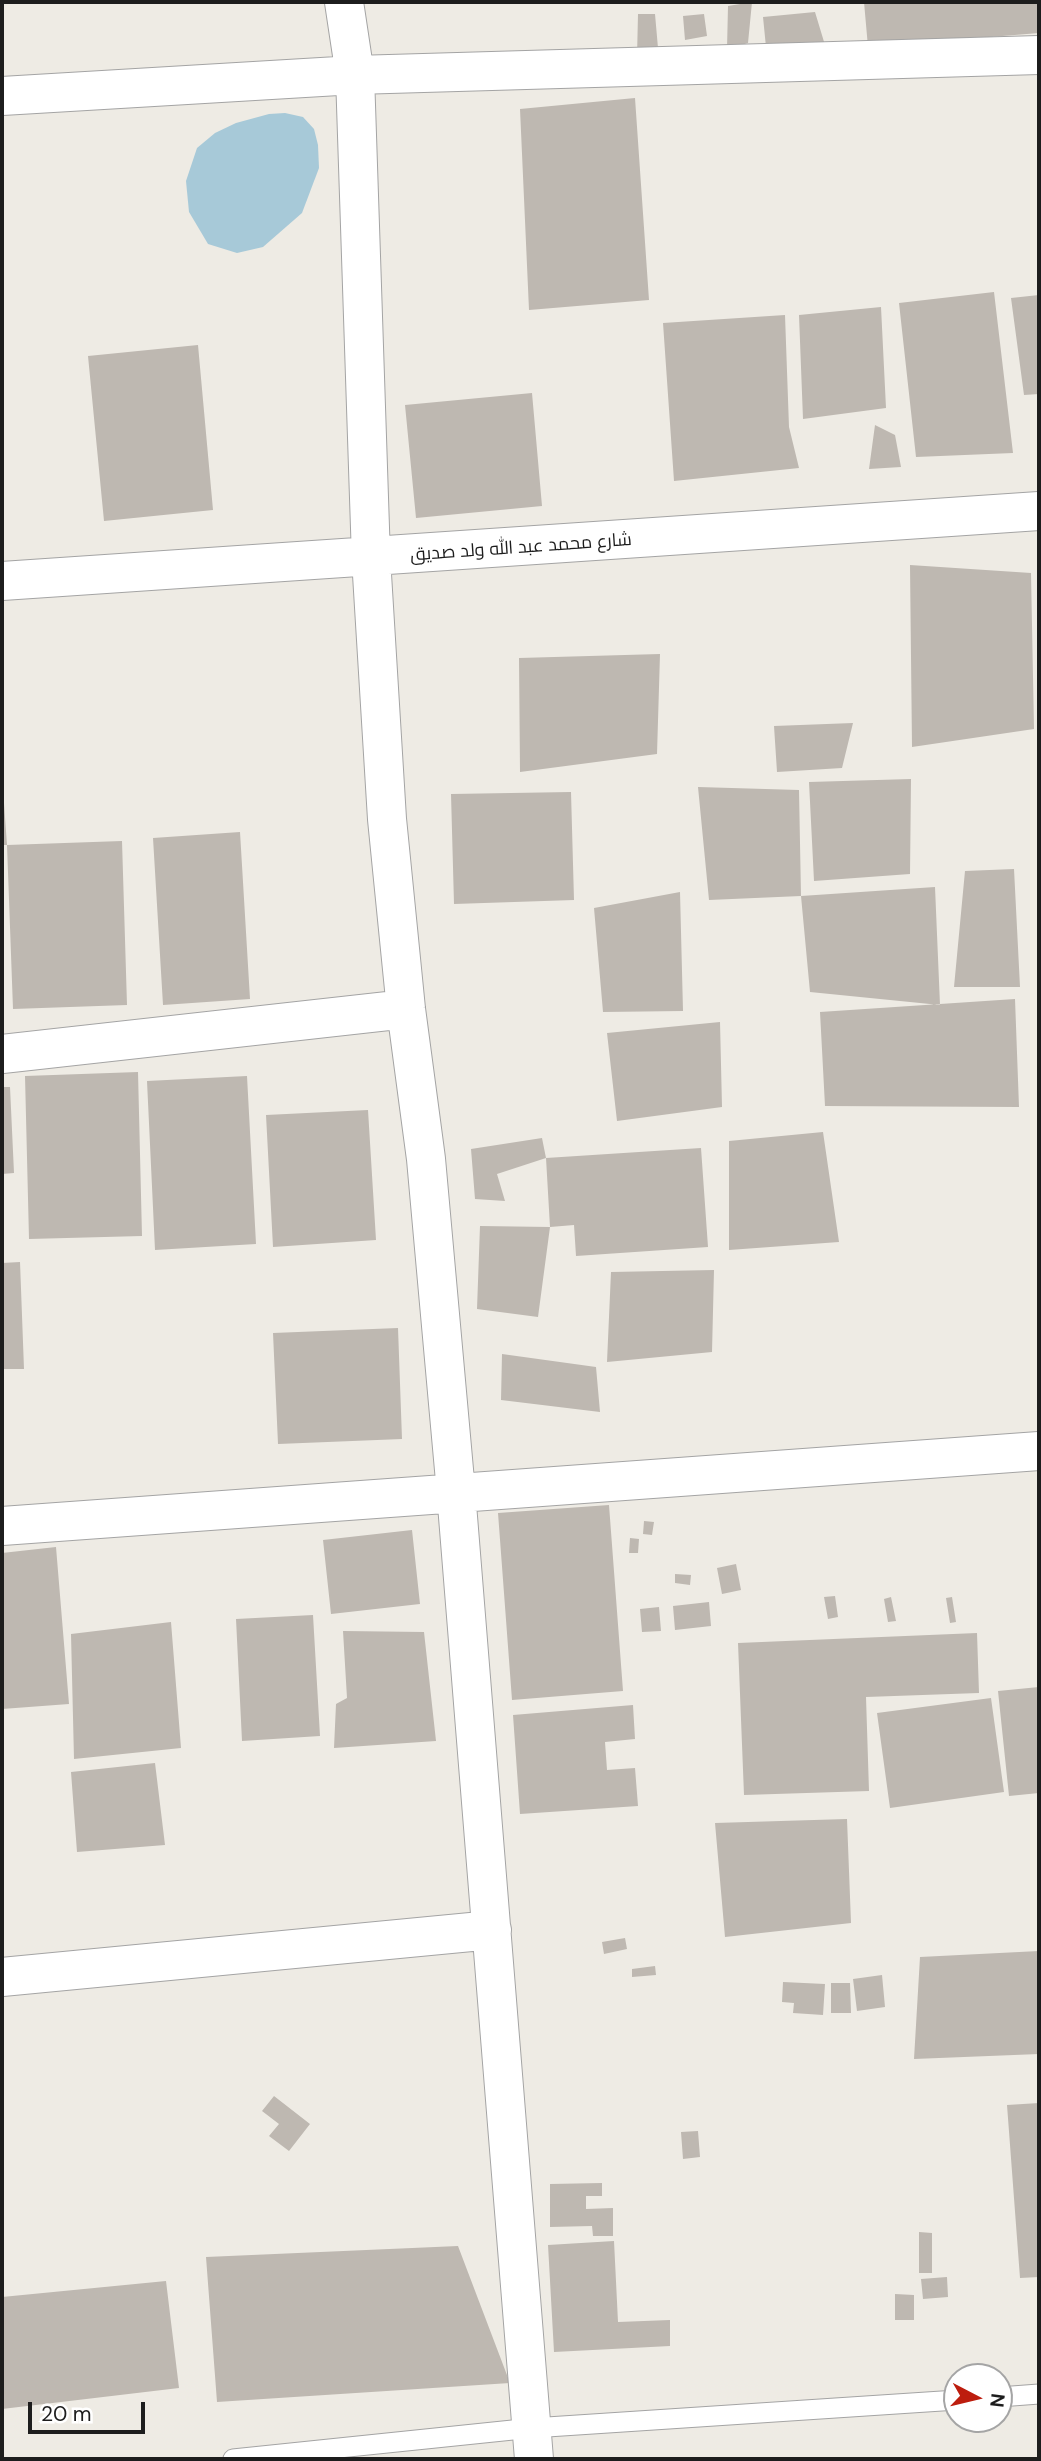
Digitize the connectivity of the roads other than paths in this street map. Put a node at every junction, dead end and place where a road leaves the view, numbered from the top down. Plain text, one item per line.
1 (344, 2) edge
2 (1039, 55) edge
3 (355, 75) junction
4 (2, 96) edge
5 (1039, 511) edge
6 (371, 558) junction
7 (2, 582) edge
8 (406, 1009) junction
9 (2, 1054) edge
10 (1039, 1451) edge
11 (456, 1492) junction
12 (2, 1526) edge
13 (492, 1930) junction
14 (2, 1977) edge
15 (1039, 2394) edge
16 (1013, 2396) edge
17 (943, 2401) edge
18 (533, 2444) edge
19 (233, 2459) edge

1 - 3 street
2 - 3 street
3 - 4 street
3 - 6 street
5 - 6 street, شارع محمد عبد الله ولد صديق
6 - 7 street, شارع محمد عبد الله ولد صديق
6 - 8 street
8 - 9 street
8 - 11 street
10 - 11 street
11 - 12 street
11 - 13 street
13 - 14 street
13 - 18 street
15 - 16 lane
17 - 18 lane
18 - 19 lane

